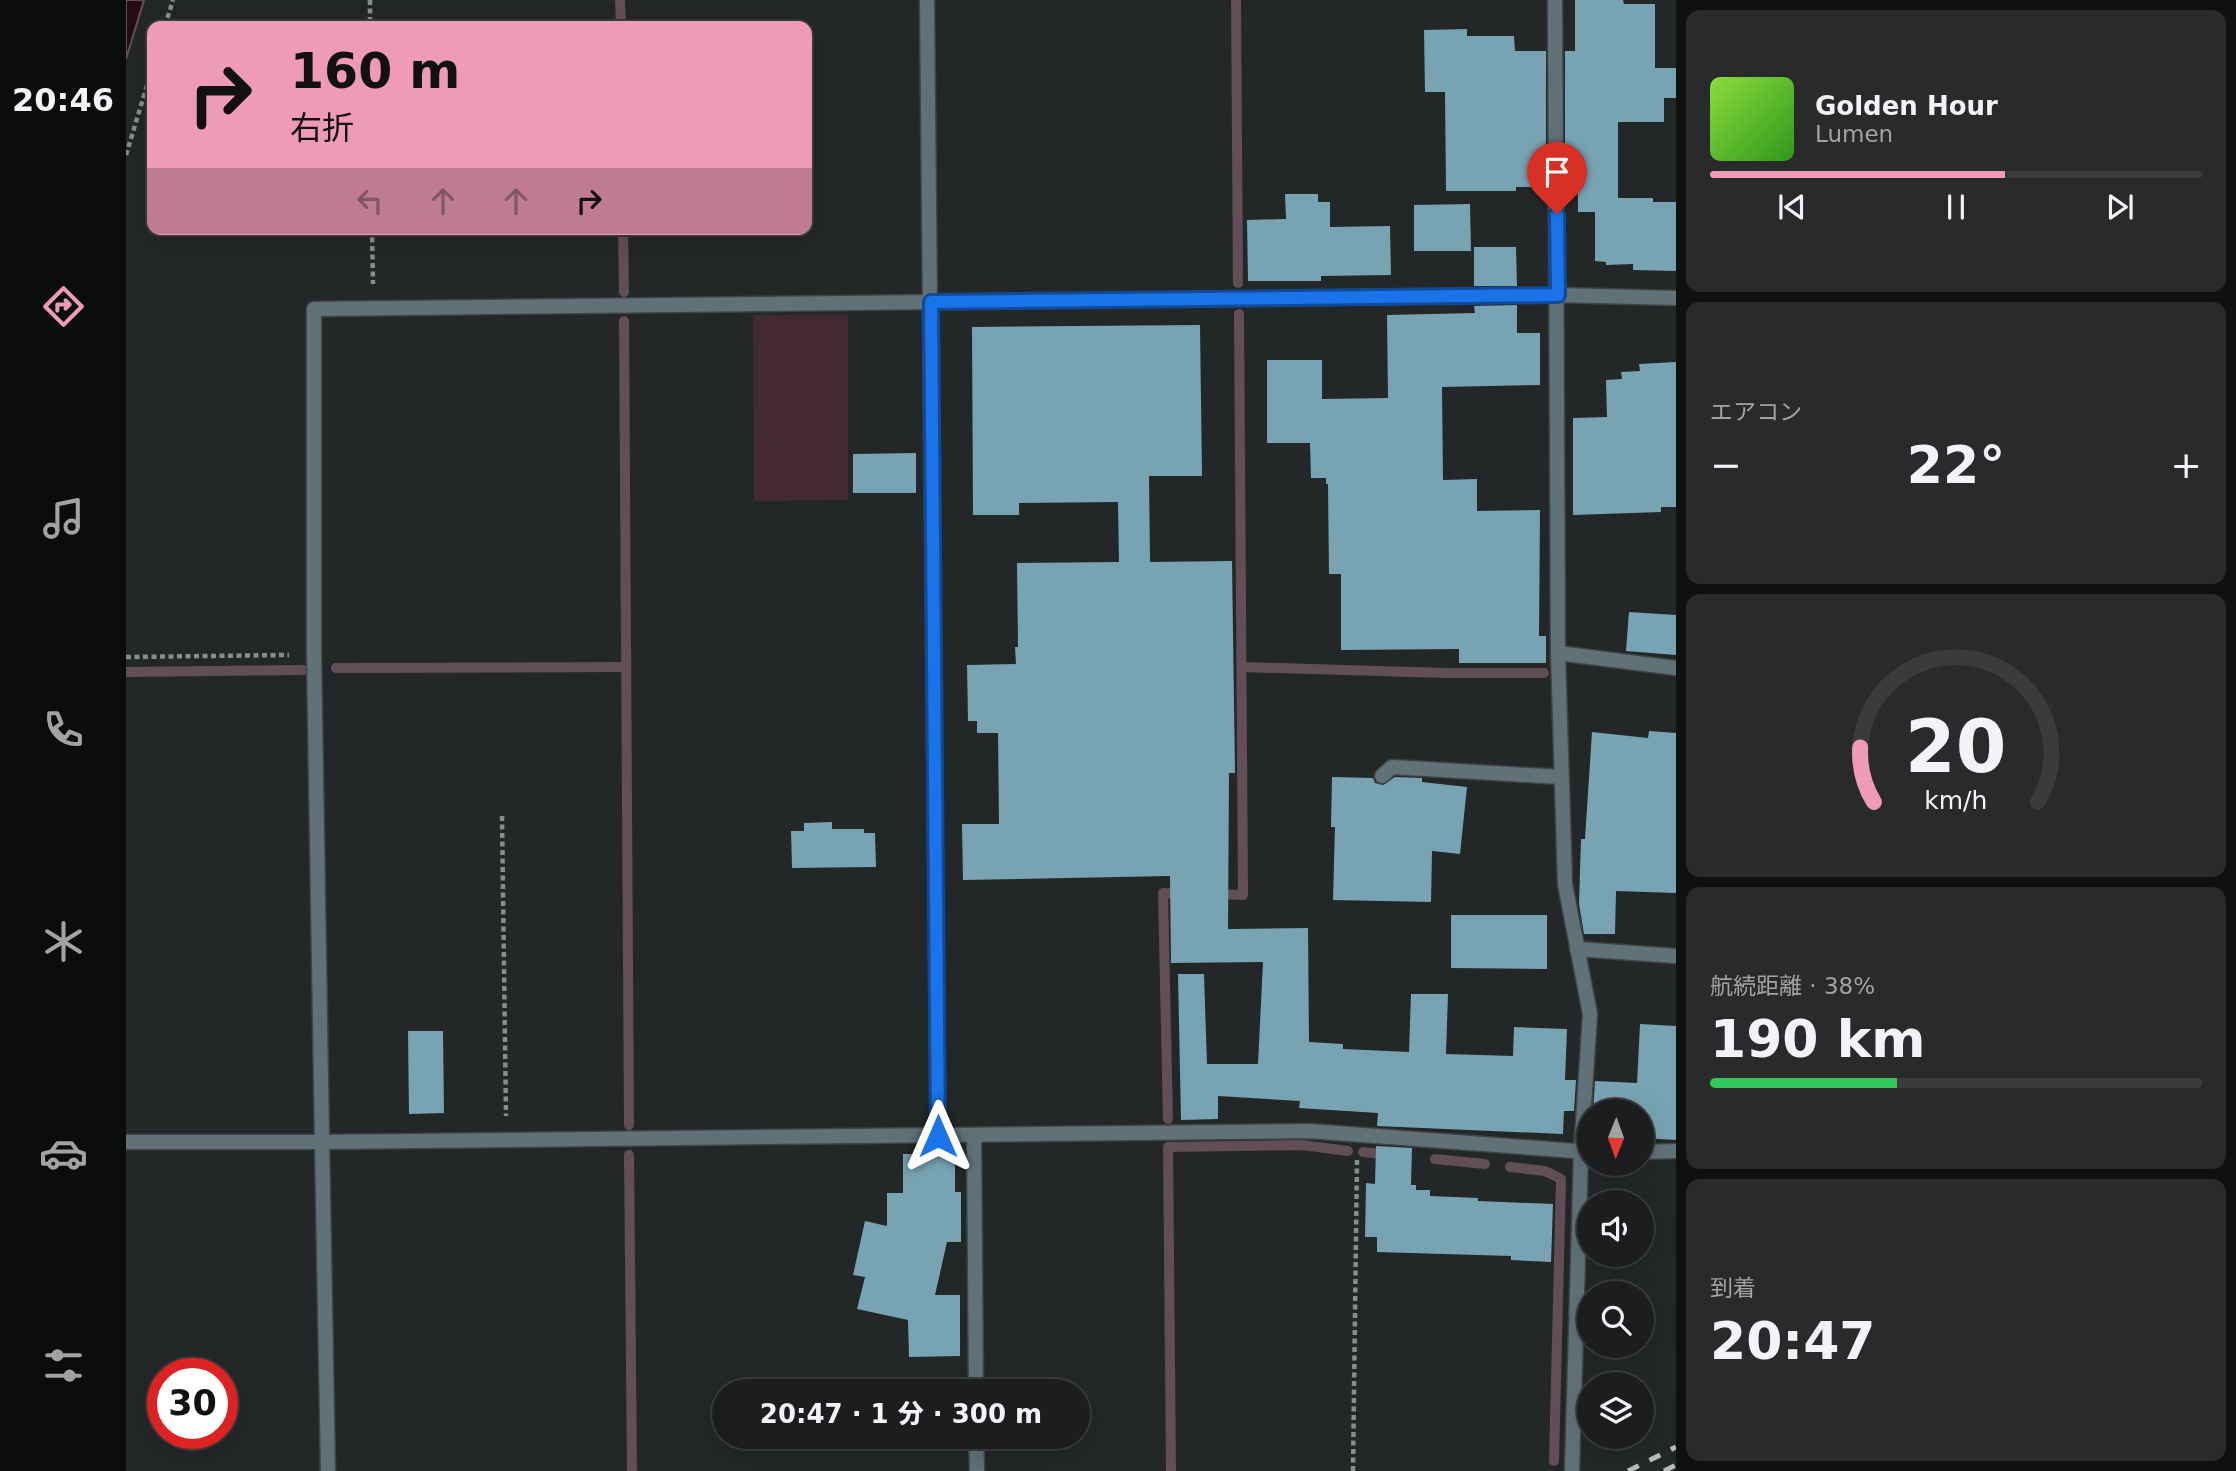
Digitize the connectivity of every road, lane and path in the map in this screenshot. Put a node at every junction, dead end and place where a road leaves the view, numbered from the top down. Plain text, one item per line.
1 (173, 0) edge
2 (370, 0) edge
3 (927, 0) edge
4 (1555, 0) edge
5 (167, 21) edge
6 (370, 21) edge
7 (147, 86) edge
8 (126, 155) edge
9 (372, 235) edge
10 (1558, 295) junction
11 (1676, 298) edge
12 (931, 302) junction
13 (373, 309) junction
14 (1558, 653) junction
15 (314, 655) junction
16 (126, 657) edge
17 (1676, 668) edge
18 (1382, 776) dead end
19 (1562, 777) junction
20 (502, 816) dead end
21 (1577, 949) junction
22 (1676, 956) edge
23 (1587, 1099) edge
24 (974, 1135) junction
25 (1357, 1135) junction
26 (938, 1136) junction
27 (507, 1140) junction
28 (126, 1142) edge
29 (322, 1142) junction
30 (1577, 1151) edge
31 (1676, 1151) edge
32 (1654, 1152) edge
33 (1584, 1176) edge
34 (976, 1379) edge
35 (976, 1449) edge
36 (1569, 1470) edge
37 (328, 1471) edge
38 (977, 1471) edge
39 (1353, 1471) edge

1 - 5 path
2 - 6 path
3 - 12 street
4 - 10 street
7 - 8 path
9 - 13 path
10 - 11 street
10 - 12 street
10 - 14 street
12 - 13 street
12 - 26 street
13 - 15 street
14 - 17 street
14 - 19 street
15 - 16 path
15 - 29 street
18 - 19 street
19 - 21 street
20 - 27 path
21 - 22 street
21 - 23 street
24 - 25 street
24 - 26 street
24 - 34 street
25 - 30 street
25 - 39 path
26 - 27 street
27 - 29 street
28 - 29 street
29 - 37 street
31 - 32 street
33 - 36 street
35 - 38 street

